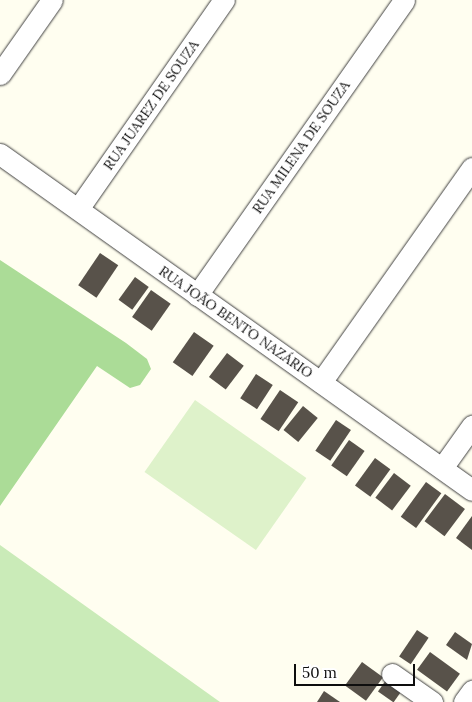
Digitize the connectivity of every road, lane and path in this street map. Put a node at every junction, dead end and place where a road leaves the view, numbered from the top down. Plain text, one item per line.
1 (52, 0) edge
2 (224, 0) edge
3 (404, 0) edge
4 (0, 74) edge
5 (0, 154) edge
6 (472, 168) edge
7 (78, 210) junction
8 (197, 295) junction
9 (321, 382) junction
10 (472, 426) edge
11 (442, 468) junction
12 (472, 490) edge
13 (392, 674) dead end
14 (472, 691) edge
15 (432, 702) edge
16 (464, 702) edge

1 - 4 street
2 - 7 street, RUA JUAREZ DE SOUZA
3 - 8 street, RUA MILENA DE SOUZA
5 - 7 street, RUA JOÃO BENTO NAZÁRIO
6 - 9 street
7 - 8 street, RUA JOÃO BENTO NAZÁRIO
8 - 9 street, RUA JOÃO BENTO NAZÁRIO
9 - 11 street, RUA JOÃO BENTO NAZÁRIO
10 - 11 street
11 - 12 street, RUA JOÃO BENTO NAZÁRIO
13 - 15 street
14 - 16 street

